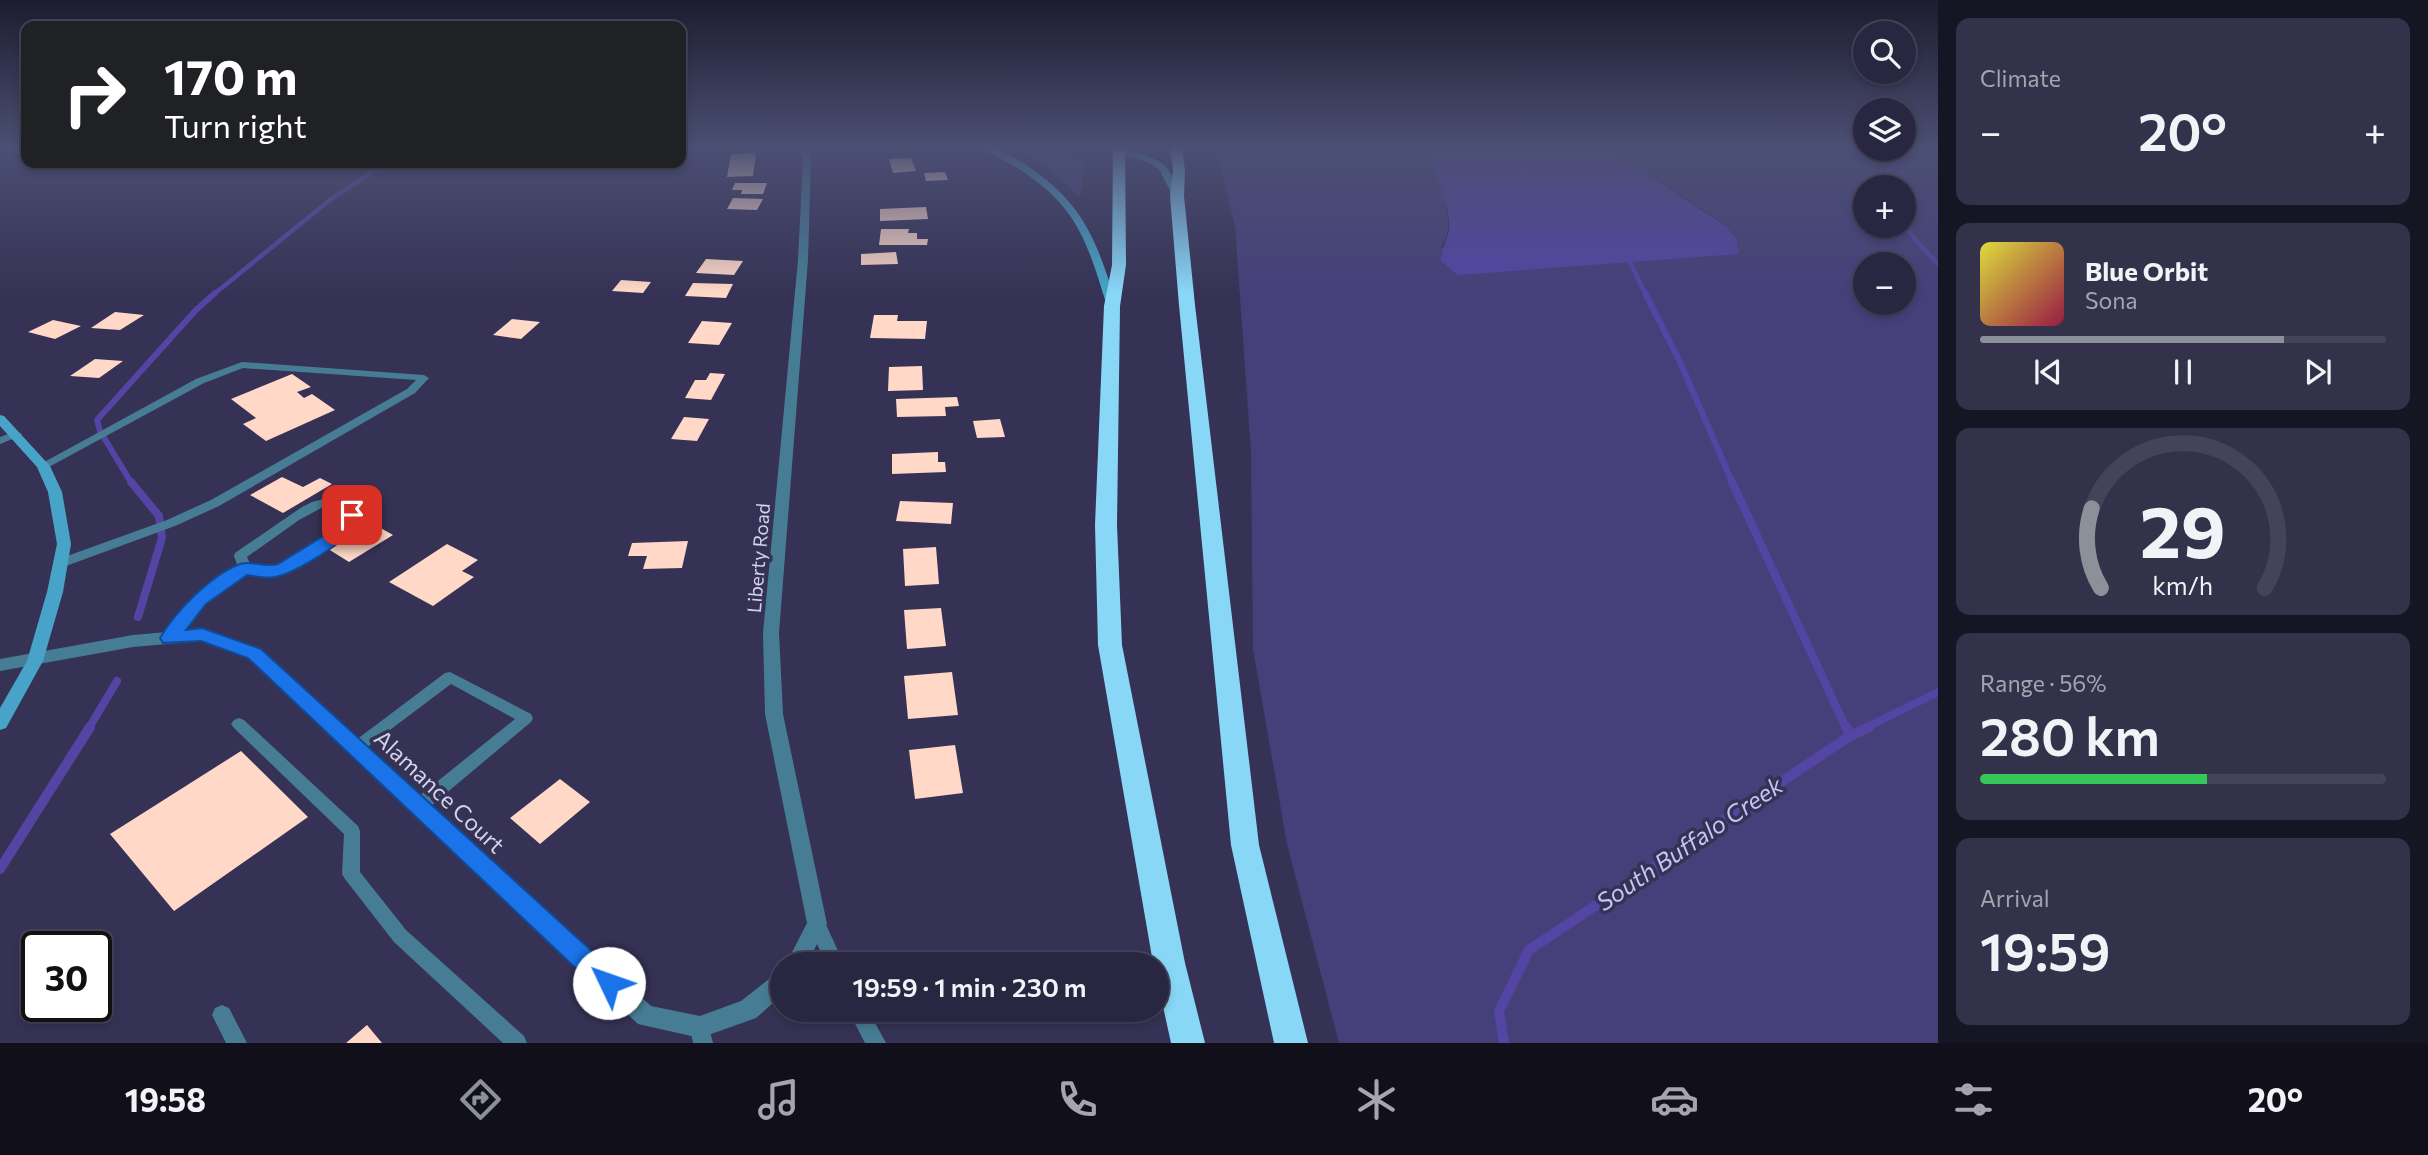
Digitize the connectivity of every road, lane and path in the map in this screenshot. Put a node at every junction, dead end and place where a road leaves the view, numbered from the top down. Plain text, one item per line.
1 (806, 196) edge
2 (1060, 196) edge
3 (1115, 196) edge
4 (1177, 196) edge
5 (1112, 306) junction
6 (0, 419) edge
7 (16, 434) junction
8 (0, 441) edge
9 (43, 466) junction
10 (61, 563) junction
11 (245, 569) junction
12 (169, 638) junction
13 (34, 660) junction
14 (0, 665) edge
15 (0, 723) edge
16 (239, 724) dead end
17 (357, 747) junction
18 (419, 806) junction
19 (817, 924) junction
20 (802, 952) edge
21 (830, 952) edge
22 (770, 992) edge
23 (222, 1015) dead end
24 (865, 1022) edge
25 (702, 1035) edge
26 (237, 1043) edge
27 (517, 1043) edge
28 (876, 1043) edge
29 (1188, 1043) edge
30 (1291, 1043) edge

1 - 19 street, Liberty Road
2 - 5 street
3 - 5 highway
4 - 30 highway
5 - 29 highway
6 - 7 street
7 - 8 lane
7 - 9 street
9 - 10 street
9 - 10 lane
10 - 13 street
11 - 11 lane
11 - 12 lane
12 - 13 street, Alamance Court
12 - 17 street, Alamance Court
13 - 14 street, Alamance Court
13 - 15 street
16 - 27 lane
17 - 18 street, Alamance Court
17 - 18 lane
18 - 25 street, Alamance Court
19 - 20 street
19 - 21 lane
22 - 25 street, Alamance Court
23 - 26 lane
24 - 28 lane

